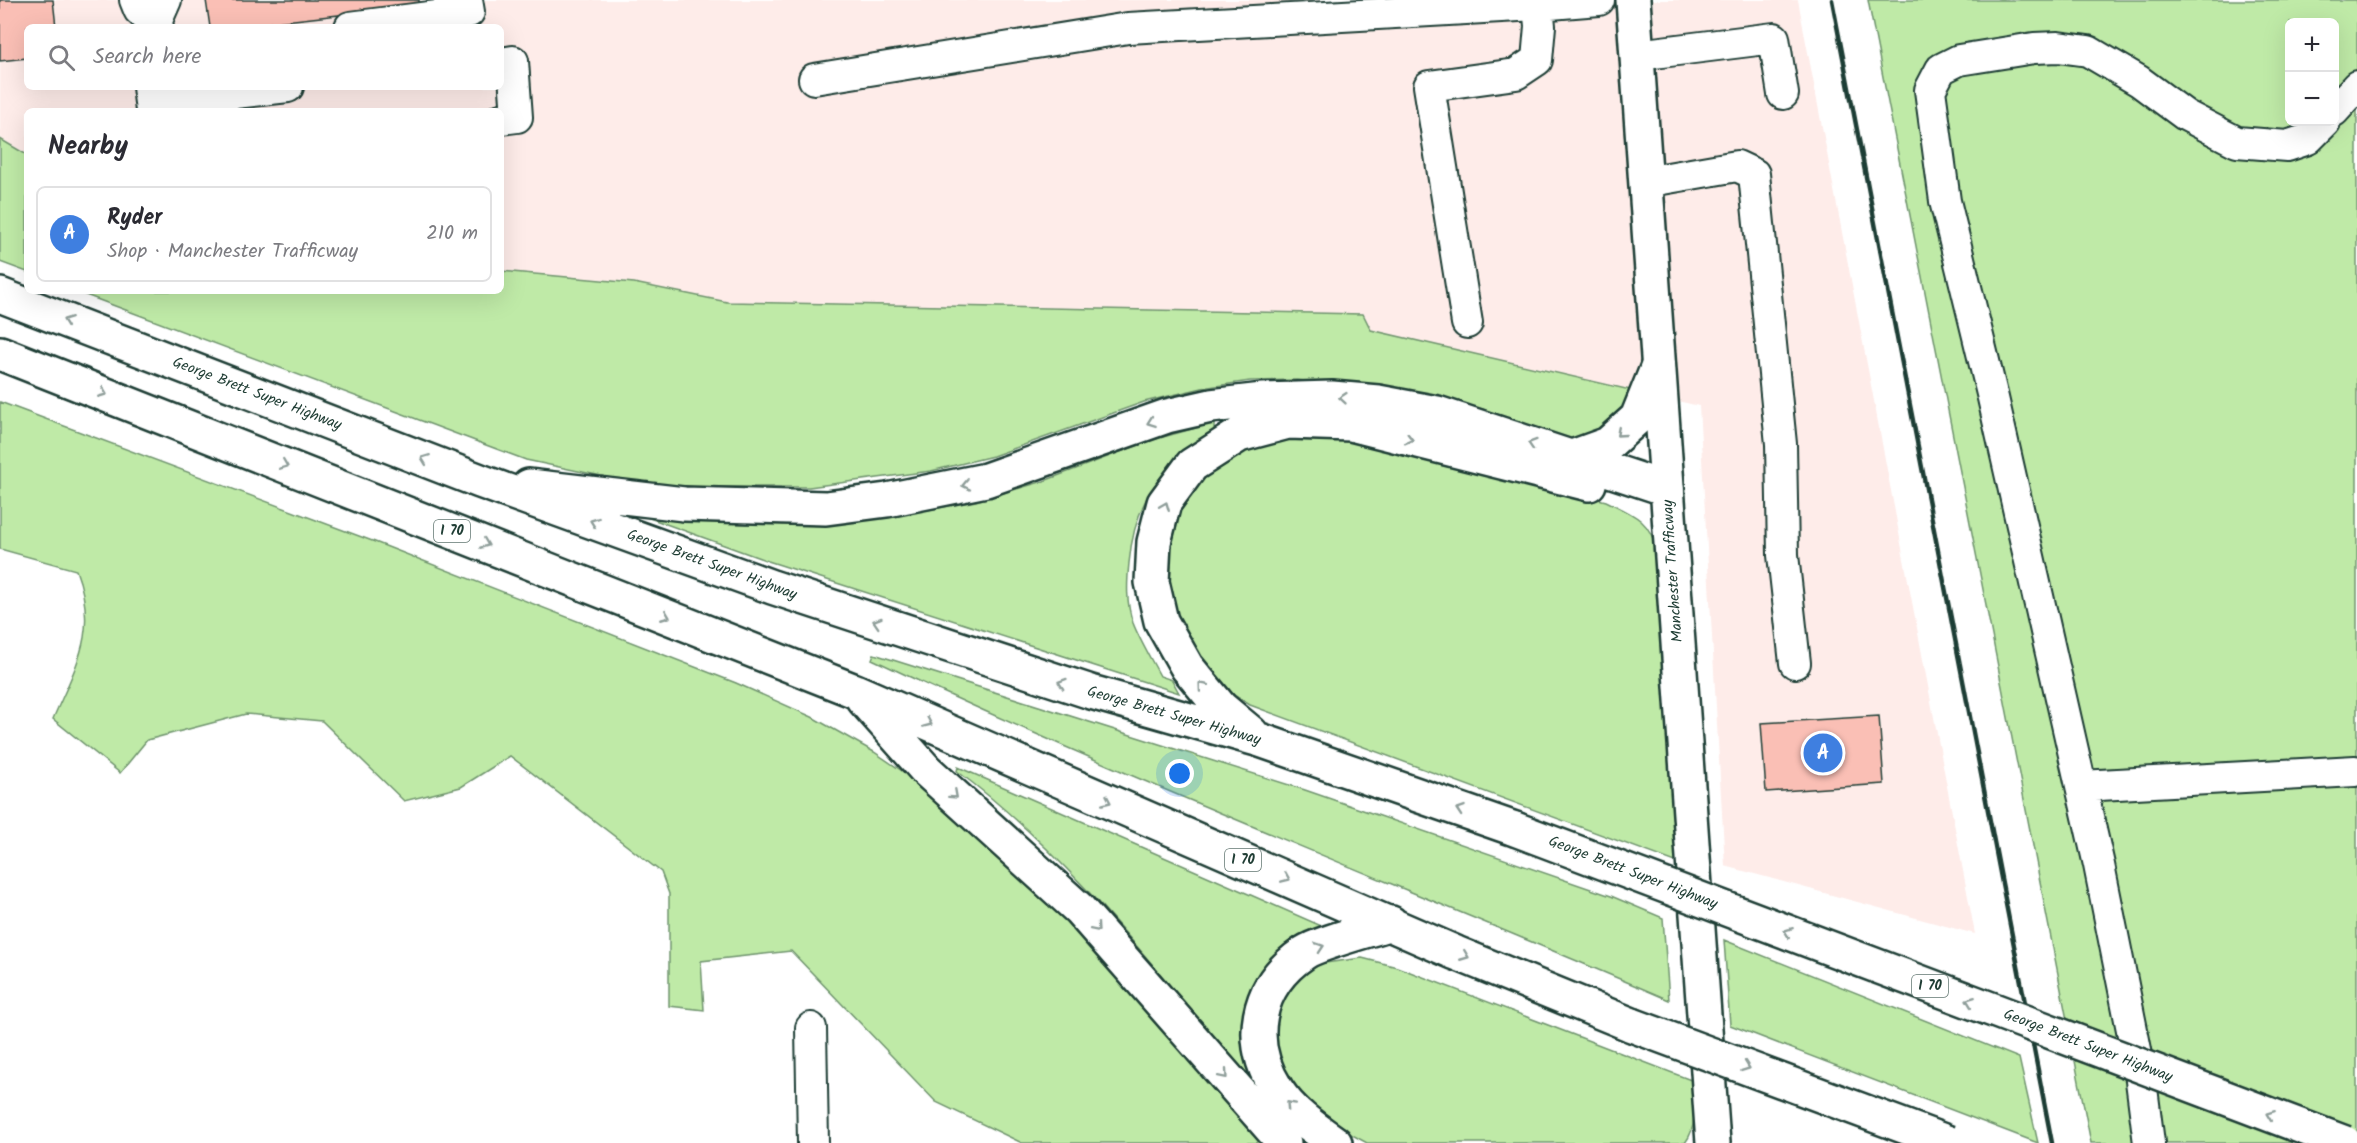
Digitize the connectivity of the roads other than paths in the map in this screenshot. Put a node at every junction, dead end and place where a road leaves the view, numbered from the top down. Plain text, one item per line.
1 (467, 0) edge
2 (1599, 0) edge
3 (1633, 0) edge
4 (1538, 5) junction
5 (374, 24) edge
6 (1637, 55) junction
7 (504, 62) edge
8 (814, 79) dead end
9 (2357, 86) edge
10 (249, 90) edge
11 (1784, 94) dead end
12 (159, 97) edge
13 (2339, 106) edge
14 (504, 119) edge
15 (2321, 126) edge
16 (1645, 182) junction
17 (0, 295) edge
18 (1467, 323) dead end
19 (0, 353) edge
20 (0, 366) edge
21 (1658, 366) junction
22 (48, 371) junction
23 (1572, 458) junction
24 (480, 481) junction
25 (1667, 489) junction
26 (1795, 663) dead end
27 (855, 691) junction
28 (1260, 740) junction
29 (2355, 771) dead end
30 (2080, 786) junction
31 (1391, 923) junction
32 (811, 1028) dead end
33 (813, 1143) edge
34 (1284, 1143) edge
35 (1335, 1143) edge
36 (1713, 1143) edge
37 (1949, 1143) edge
38 (2149, 1143) edge
39 (2345, 1143) edge

1 - 5 street
2 - 4 street
3 - 6 main road, Manchester Trafficway
4 - 8 street
4 - 18 street
6 - 11 street
6 - 16 main road, Manchester Trafficway
7 - 14 street
9 - 13 street
10 - 12 street
15 - 30 street
16 - 21 main road, Manchester Trafficway
16 - 26 street
24 -> 17 main road, George Brett Super Highway / I 70
19 - 22 main road, I 70
20 - 22 main road
21 -> 23 main road
21 - 25 main road, Manchester Trafficway
22 -> 27 main road, I 70
23 -> 24 main road
23 - 25 main road
28 -> 24 main road, George Brett Super Highway / I 70
28 -> 25 main road
25 - 36 main road, Manchester Trafficway
27 -> 31 main road, I 70
27 -> 34 main road
39 -> 28 main road, George Brett Super Highway / I 70, bridge
29 - 30 street
30 - 38 street
35 -> 31 main road
31 -> 37 main road, I 70, bridge
32 - 33 street

